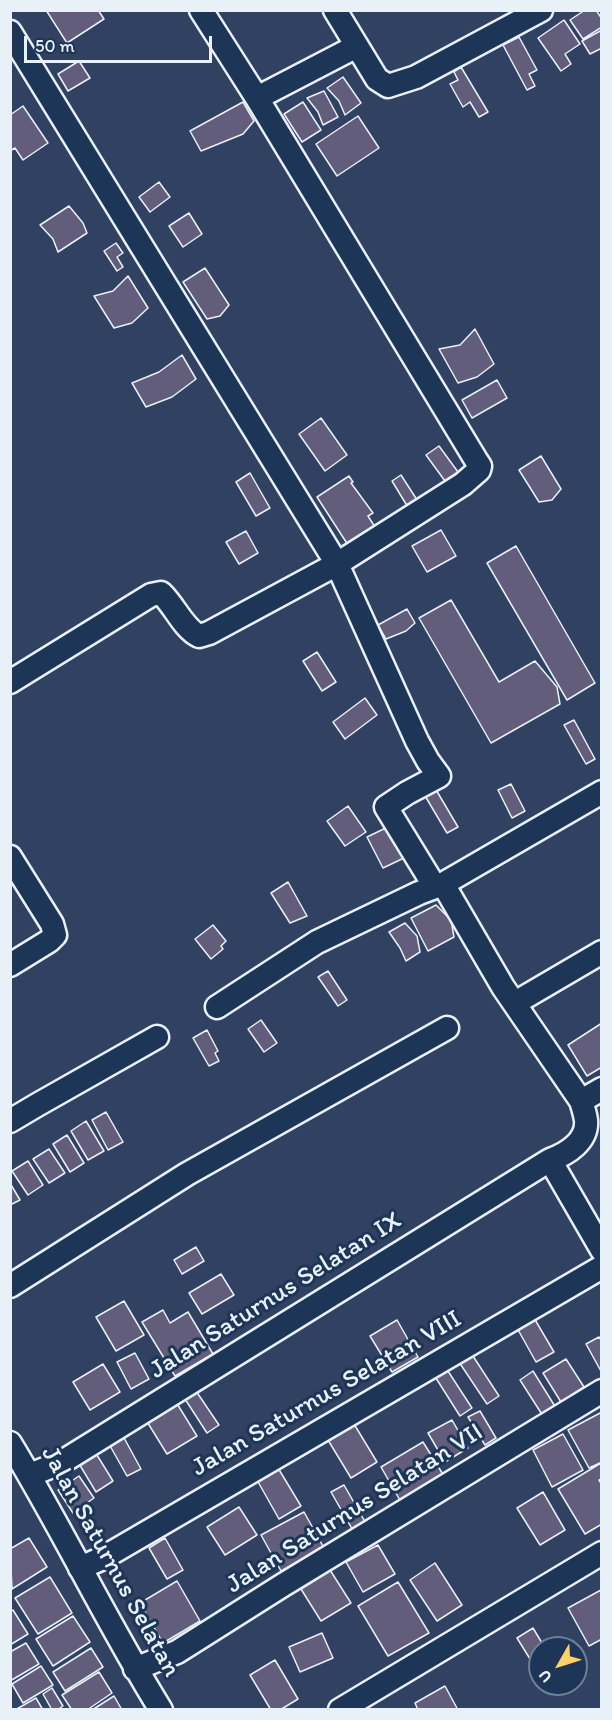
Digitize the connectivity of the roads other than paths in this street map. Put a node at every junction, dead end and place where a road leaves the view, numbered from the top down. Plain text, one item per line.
1 (201, 10) edge
2 (335, 10) edge
3 (541, 10) edge
4 (10, 32) edge
5 (357, 46) junction
6 (257, 98) junction
7 (337, 564) junction
8 (10, 682) edge
9 (602, 792) edge
10 (10, 857) edge
11 (439, 886) junction
12 (602, 952) edge
13 (10, 965) edge
14 (515, 1004) junction
15 (217, 1007) dead end
16 (447, 1028) dead end
17 (157, 1038) dead end
18 (602, 1089) edge
19 (581, 1101) junction
20 (10, 1121) edge
21 (550, 1160) junction
22 (602, 1250) edge
23 (602, 1267) edge
24 (10, 1286) edge
25 (602, 1391) edge
26 (10, 1443) edge
27 (30, 1474) junction
28 (602, 1553) edge
29 (80, 1568) junction
30 (135, 1669) junction
31 (161, 1710) edge
32 (340, 1710) edge

1 - 6 street
2 - 5 street
3 - 5 street
4 - 7 street
5 - 6 street
6 - 7 street
7 - 8 street
7 - 11 street
9 - 11 street
10 - 13 street
11 - 14 street
11 - 15 street
12 - 14 street
14 - 19 street
16 - 24 street
17 - 20 street
18 - 19 street
19 - 21 street, Jalan Saturnus Selatan IX
21 - 22 street
21 - 27 street, Jalan Saturnus Selatan IX
23 - 29 street, Jalan Saturnus Selatan VIII
25 - 30 street, Jalan Saturnus Selatan VII
26 - 27 street, Jalan Saturnus Selatan
27 - 29 street, Jalan Saturnus Selatan
28 - 32 street
29 - 30 street, Jalan Saturnus Selatan
30 - 31 street, Jalan Saturnus Selatan

